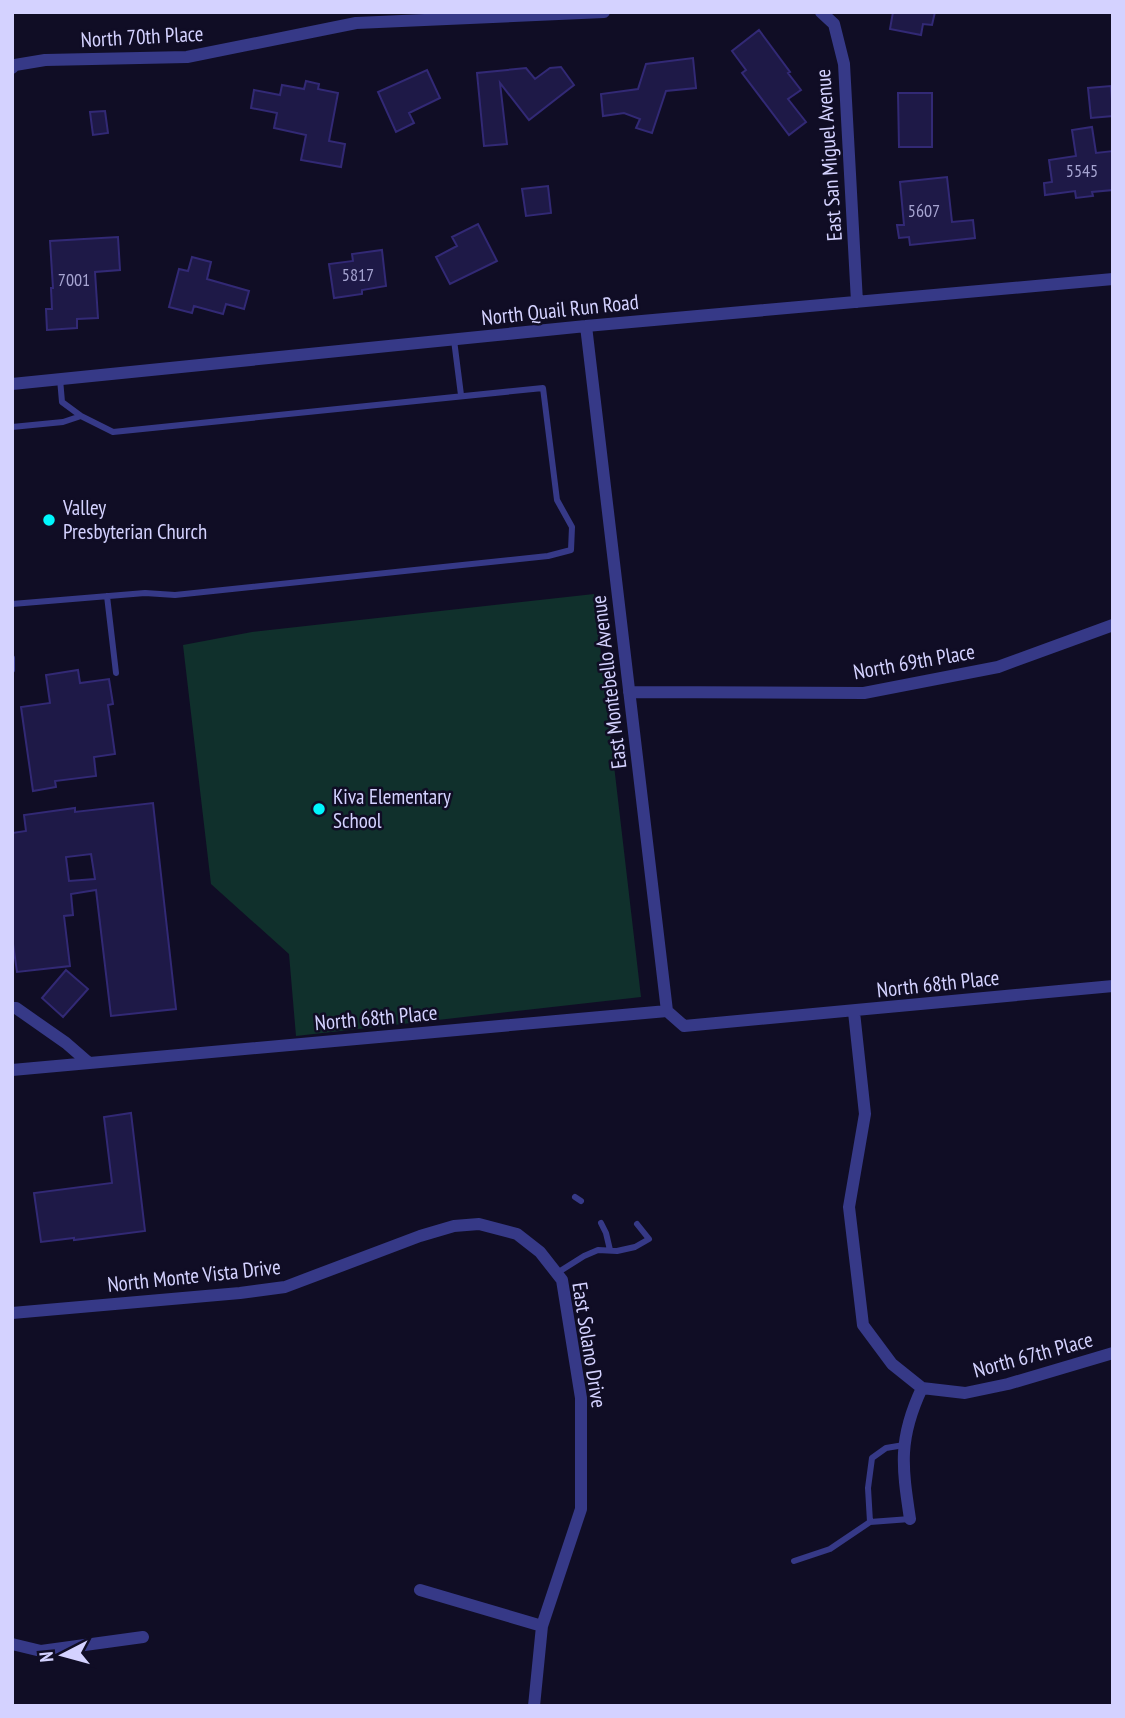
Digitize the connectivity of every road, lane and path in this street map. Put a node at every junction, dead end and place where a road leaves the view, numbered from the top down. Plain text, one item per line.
1 (604, 12) edge
2 (821, 12) edge
3 (14, 66) edge
4 (1113, 279) edge
5 (857, 302) junction
6 (586, 326) junction
7 (454, 341) junction
8 (60, 379) junction
9 (12, 384) edge
10 (461, 396) junction
11 (81, 416) junction
12 (12, 427) edge
13 (107, 596) junction
14 (12, 604) edge
15 (1113, 625) edge
16 (12, 658) edge
17 (12, 670) edge
18 (116, 673) dead end
19 (629, 692) junction
20 (1113, 986) edge
21 (12, 1008) edge
22 (667, 1011) junction
23 (854, 1012) junction
24 (89, 1063) junction
25 (12, 1070) edge
26 (601, 1223) dead end
27 (637, 1224) dead end
28 (454, 1226) joint
29 (610, 1250) junction
30 (557, 1273) junction
31 (12, 1312) edge
32 (1113, 1353) edge
33 (922, 1388) junction
34 (904, 1446) junction
35 (910, 1519) joint
36 (870, 1522) junction
37 (794, 1561) dead end
38 (420, 1590) dead end
39 (542, 1626) junction
40 (143, 1637) dead end
41 (12, 1644) edge
42 (534, 1706) edge

1 - 3 street, North 70th Place
2 - 5 street, East San Miguel Avenue
4 - 5 street, North Quail Run Road
5 - 6 street, North Quail Run Road
6 - 7 street, North Quail Run Road
6 - 19 street, East Montebello Avenue
7 - 8 street, North Quail Run Road
7 - 10 lane
8 - 9 street, North Quail Run Road
8 - 11 lane
10 - 11 lane
10 - 13 lane
11 - 12 lane
13 - 14 lane
13 - 18 lane
15 - 19 street, North 69th Place
16 - 17 lane
19 - 22 street, East Montebello Avenue
20 - 23 street, North 68th Place
21 - 24 street
22 - 23 street, North 68th Place
22 - 24 street, North 68th Place
23 - 33 street
24 - 25 street, North 68th Place
26 - 29 lane
27 - 29 lane
28 - 30 street, East Solano Drive
28 - 31 street, North Monte Vista Drive
29 - 30 lane
30 - 39 street, East Solano Drive
32 - 33 street, North 67th Place
33 - 34 street
34 - 35 street
34 - 36 lane
35 - 36 lane
36 - 37 lane
38 - 39 street
39 - 42 street, East Solano Drive
40 - 41 street

